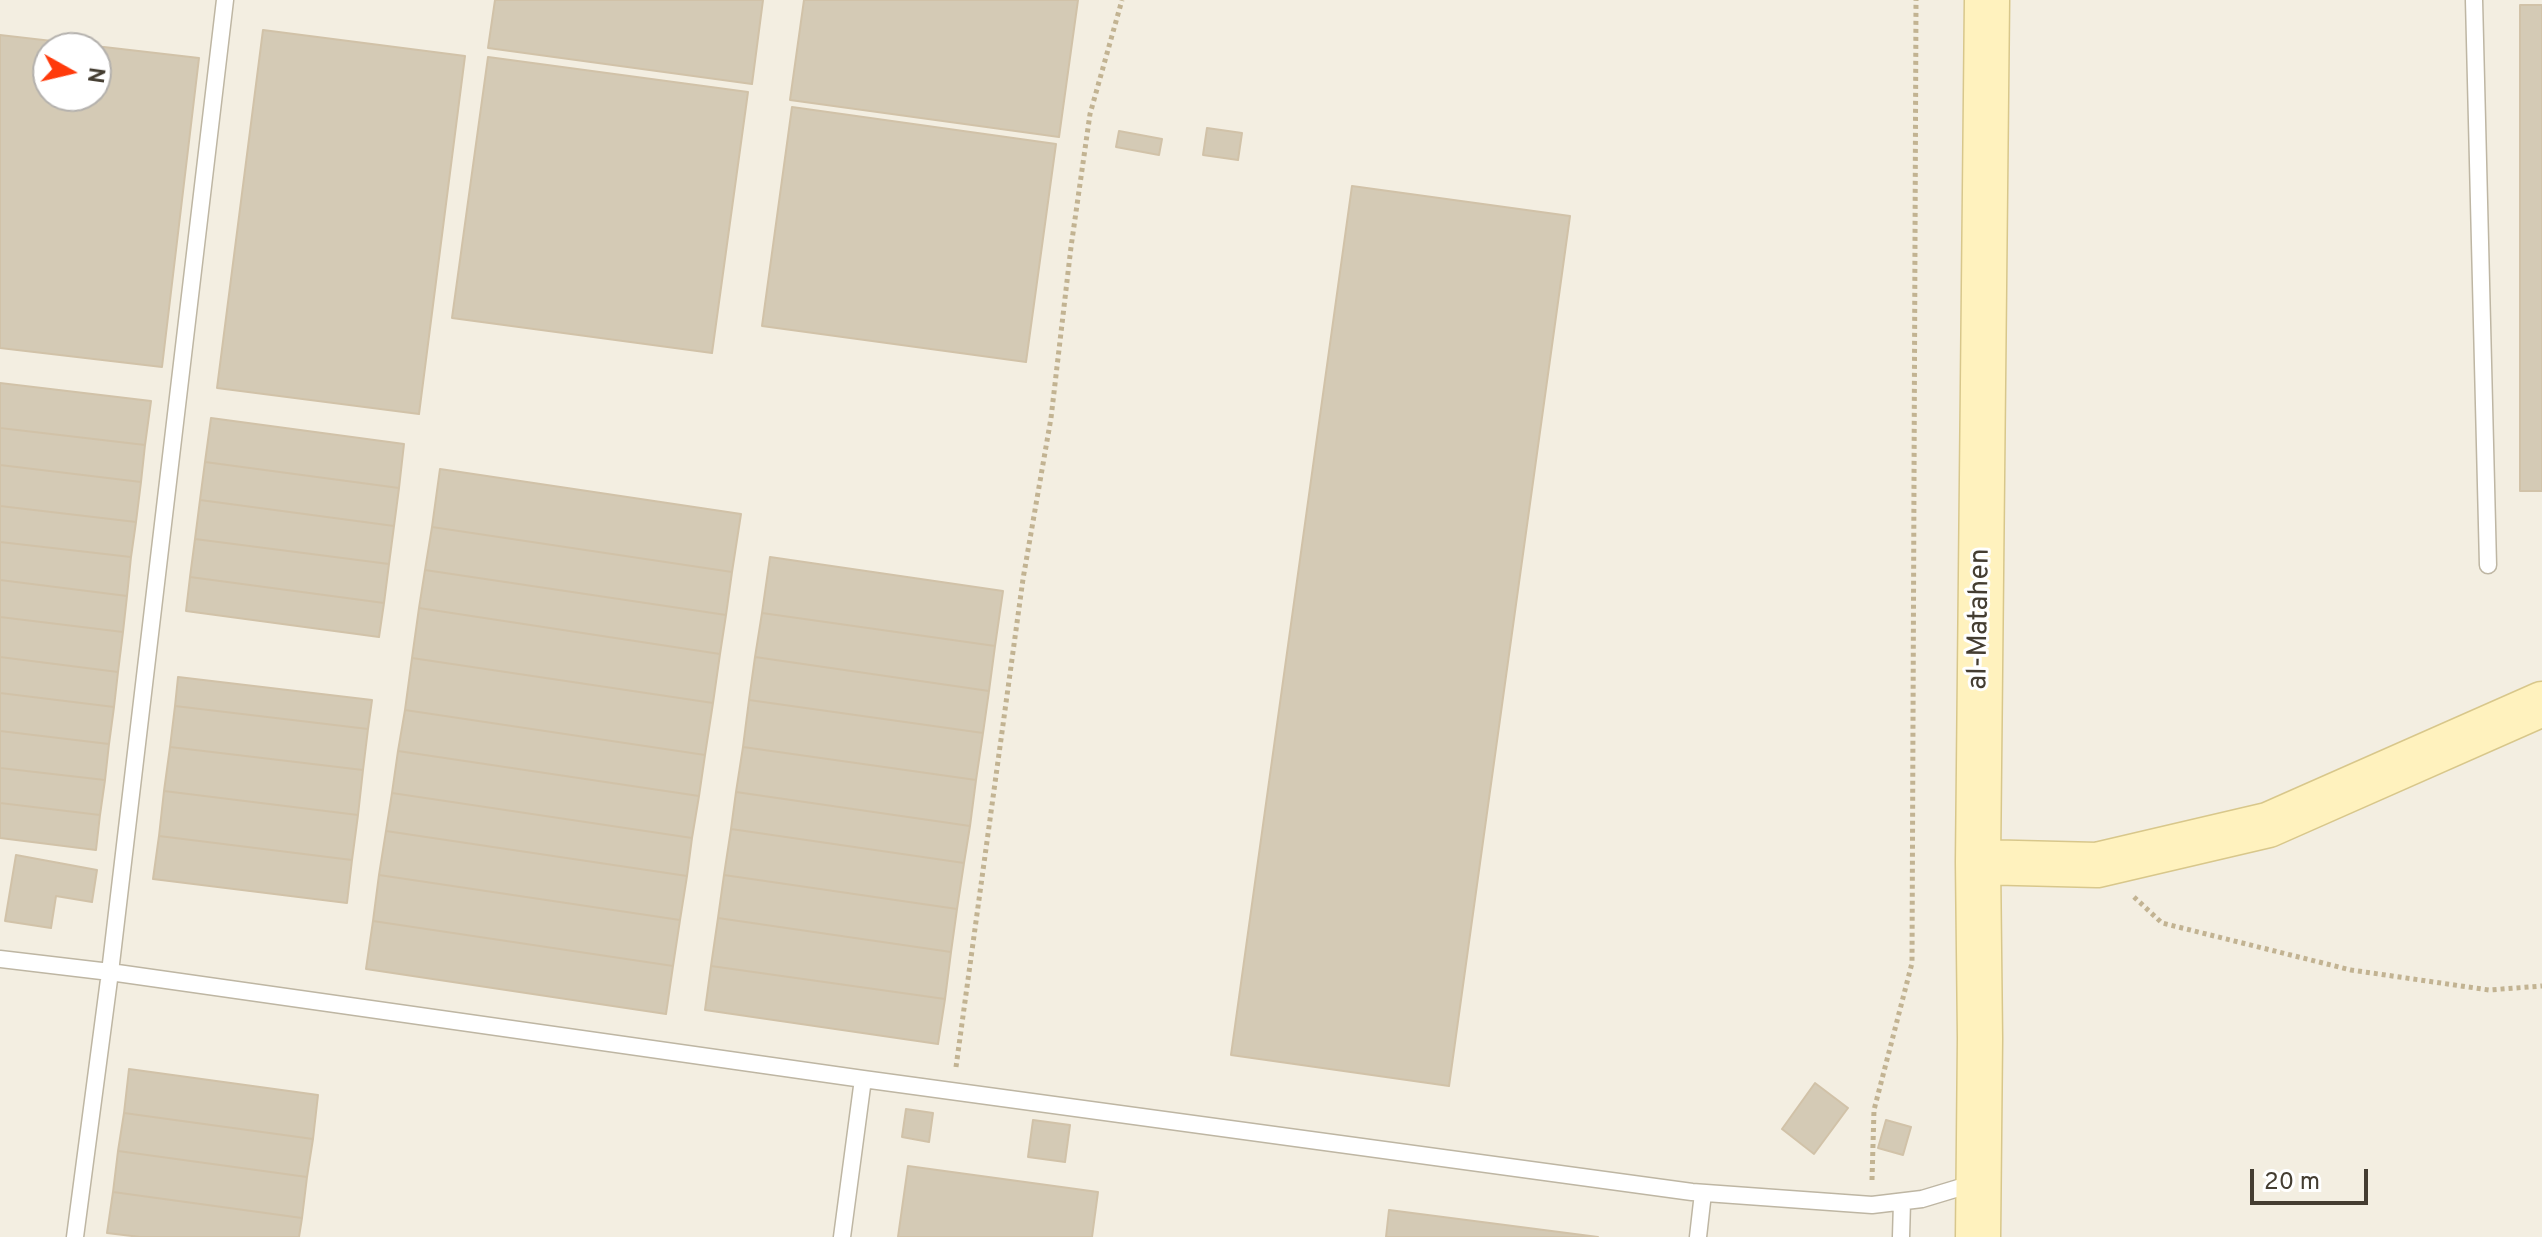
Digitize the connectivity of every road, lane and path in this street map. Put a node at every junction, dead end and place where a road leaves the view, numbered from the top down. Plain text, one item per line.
1 (225, 0) edge
2 (1122, 0) edge
3 (1916, 0) edge
4 (1987, 0) edge
5 (2474, 0) edge
6 (2488, 565) dead end
7 (2542, 704) edge
8 (1978, 862) junction
9 (2097, 865) junction
10 (0, 959) edge
11 (110, 972) junction
12 (2542, 986) edge
13 (863, 1079) junction
14 (953, 1091) junction
15 (1979, 1181) junction
16 (1703, 1193) junction
17 (1902, 1202) junction
18 (1872, 1205) junction
19 (75, 1237) edge
20 (842, 1237) edge
21 (1698, 1237) edge
22 (1901, 1237) edge
23 (1978, 1237) edge

1 - 11 lane
2 - 14 path
3 - 18 path
4 - 8 main road, al-Matahen
5 - 6 lane
7 - 9 main road
8 - 9 main road
8 - 15 main road, al-Matahen
9 - 12 path
10 - 11 lane
11 - 13 lane
11 - 19 lane
13 - 14 lane
13 - 20 lane
14 - 16 lane
15 - 17 lane
15 - 23 main road, al-Matahen
16 - 18 lane
16 - 21 lane
17 - 18 lane
17 - 22 lane

